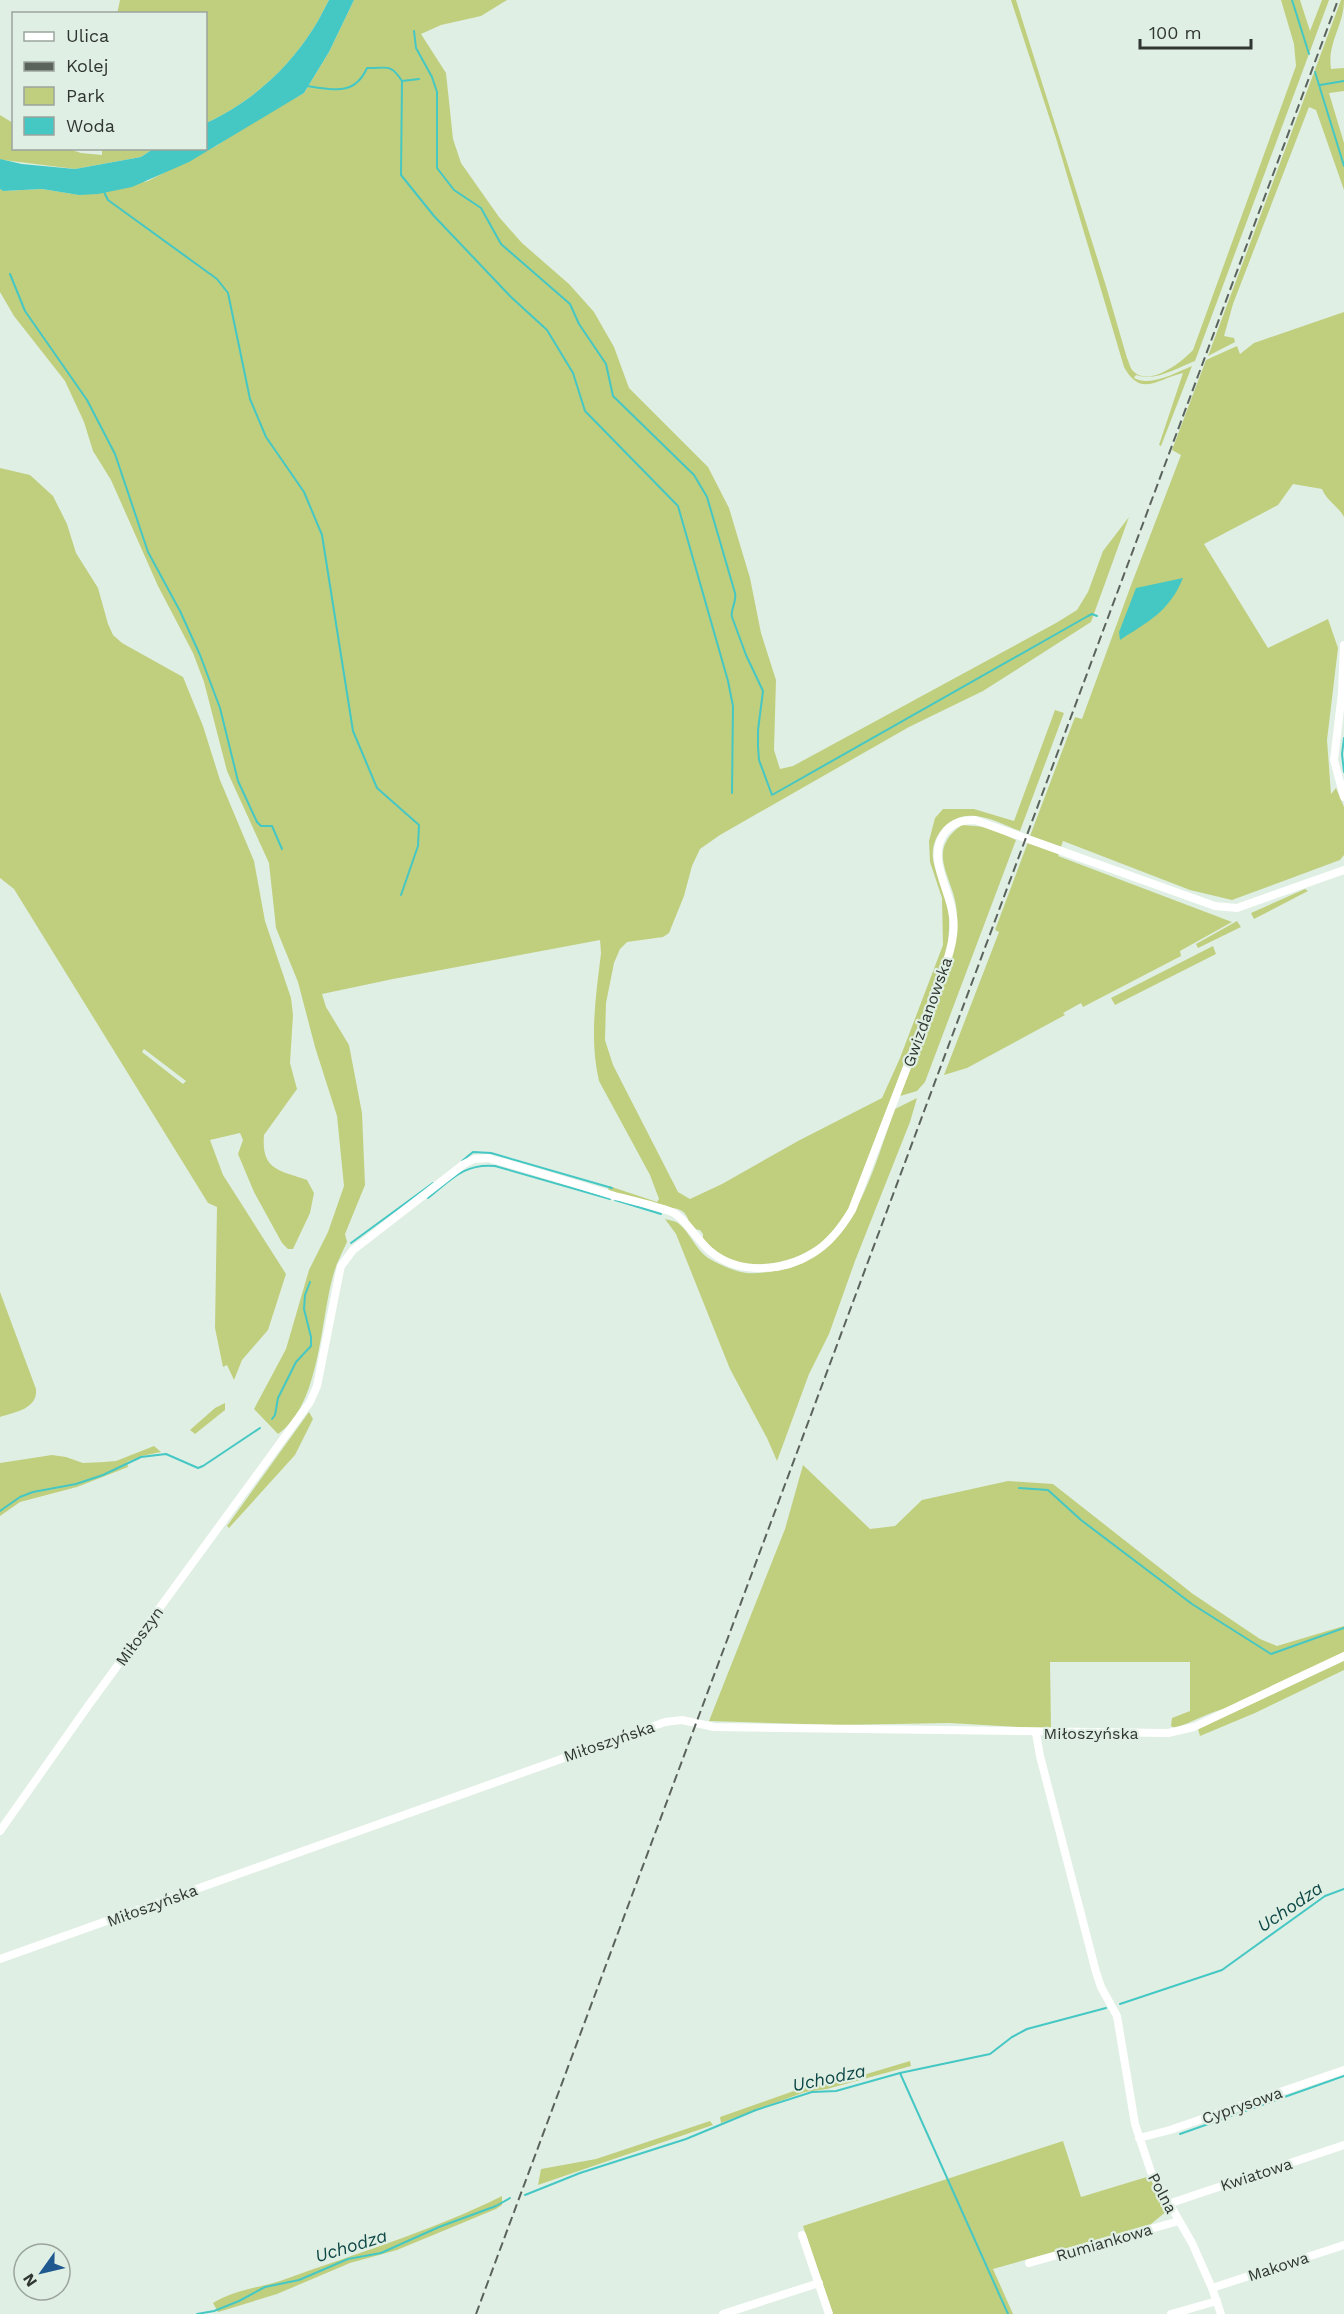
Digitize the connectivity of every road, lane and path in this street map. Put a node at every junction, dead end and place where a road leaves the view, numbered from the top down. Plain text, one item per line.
1 (1344, 645) edge
2 (1344, 797) edge
3 (1344, 870) edge
4 (675, 1213) joint
5 (1344, 1656) edge
6 (1036, 1733) junction
7 (0, 1831) edge
8 (0, 1959) edge
9 (1344, 2070) edge
10 (1139, 2138) junction
11 (1344, 2145) edge
12 (1168, 2204) junction
13 (1179, 2221) junction
14 (802, 2235) dead end
15 (1344, 2245) edge
16 (1029, 2263) dead end
17 (819, 2283) junction
18 (1212, 2288) junction
19 (1217, 2301) junction
20 (723, 2314) edge
21 (829, 2314) edge
22 (1172, 2314) edge
23 (1221, 2314) edge

1 - 2 street
3 - 4 street, Gwizdanowska
4 - 7 street, Miłoszyn
5 - 6 street, Miłoszyńska
6 - 8 street, Miłoszyńska
6 - 10 street, Polna
9 - 10 street, Cyprysowa
10 - 12 street, Polna
11 - 12 street, Kwiatowa
12 - 13 street, Polna
13 - 16 street, Rumiankowa
13 - 18 street, Polna
14 - 17 street
15 - 18 street, Makowa
17 - 20 street
17 - 21 street
18 - 19 street, Polna
19 - 22 street
19 - 23 street, Polna

